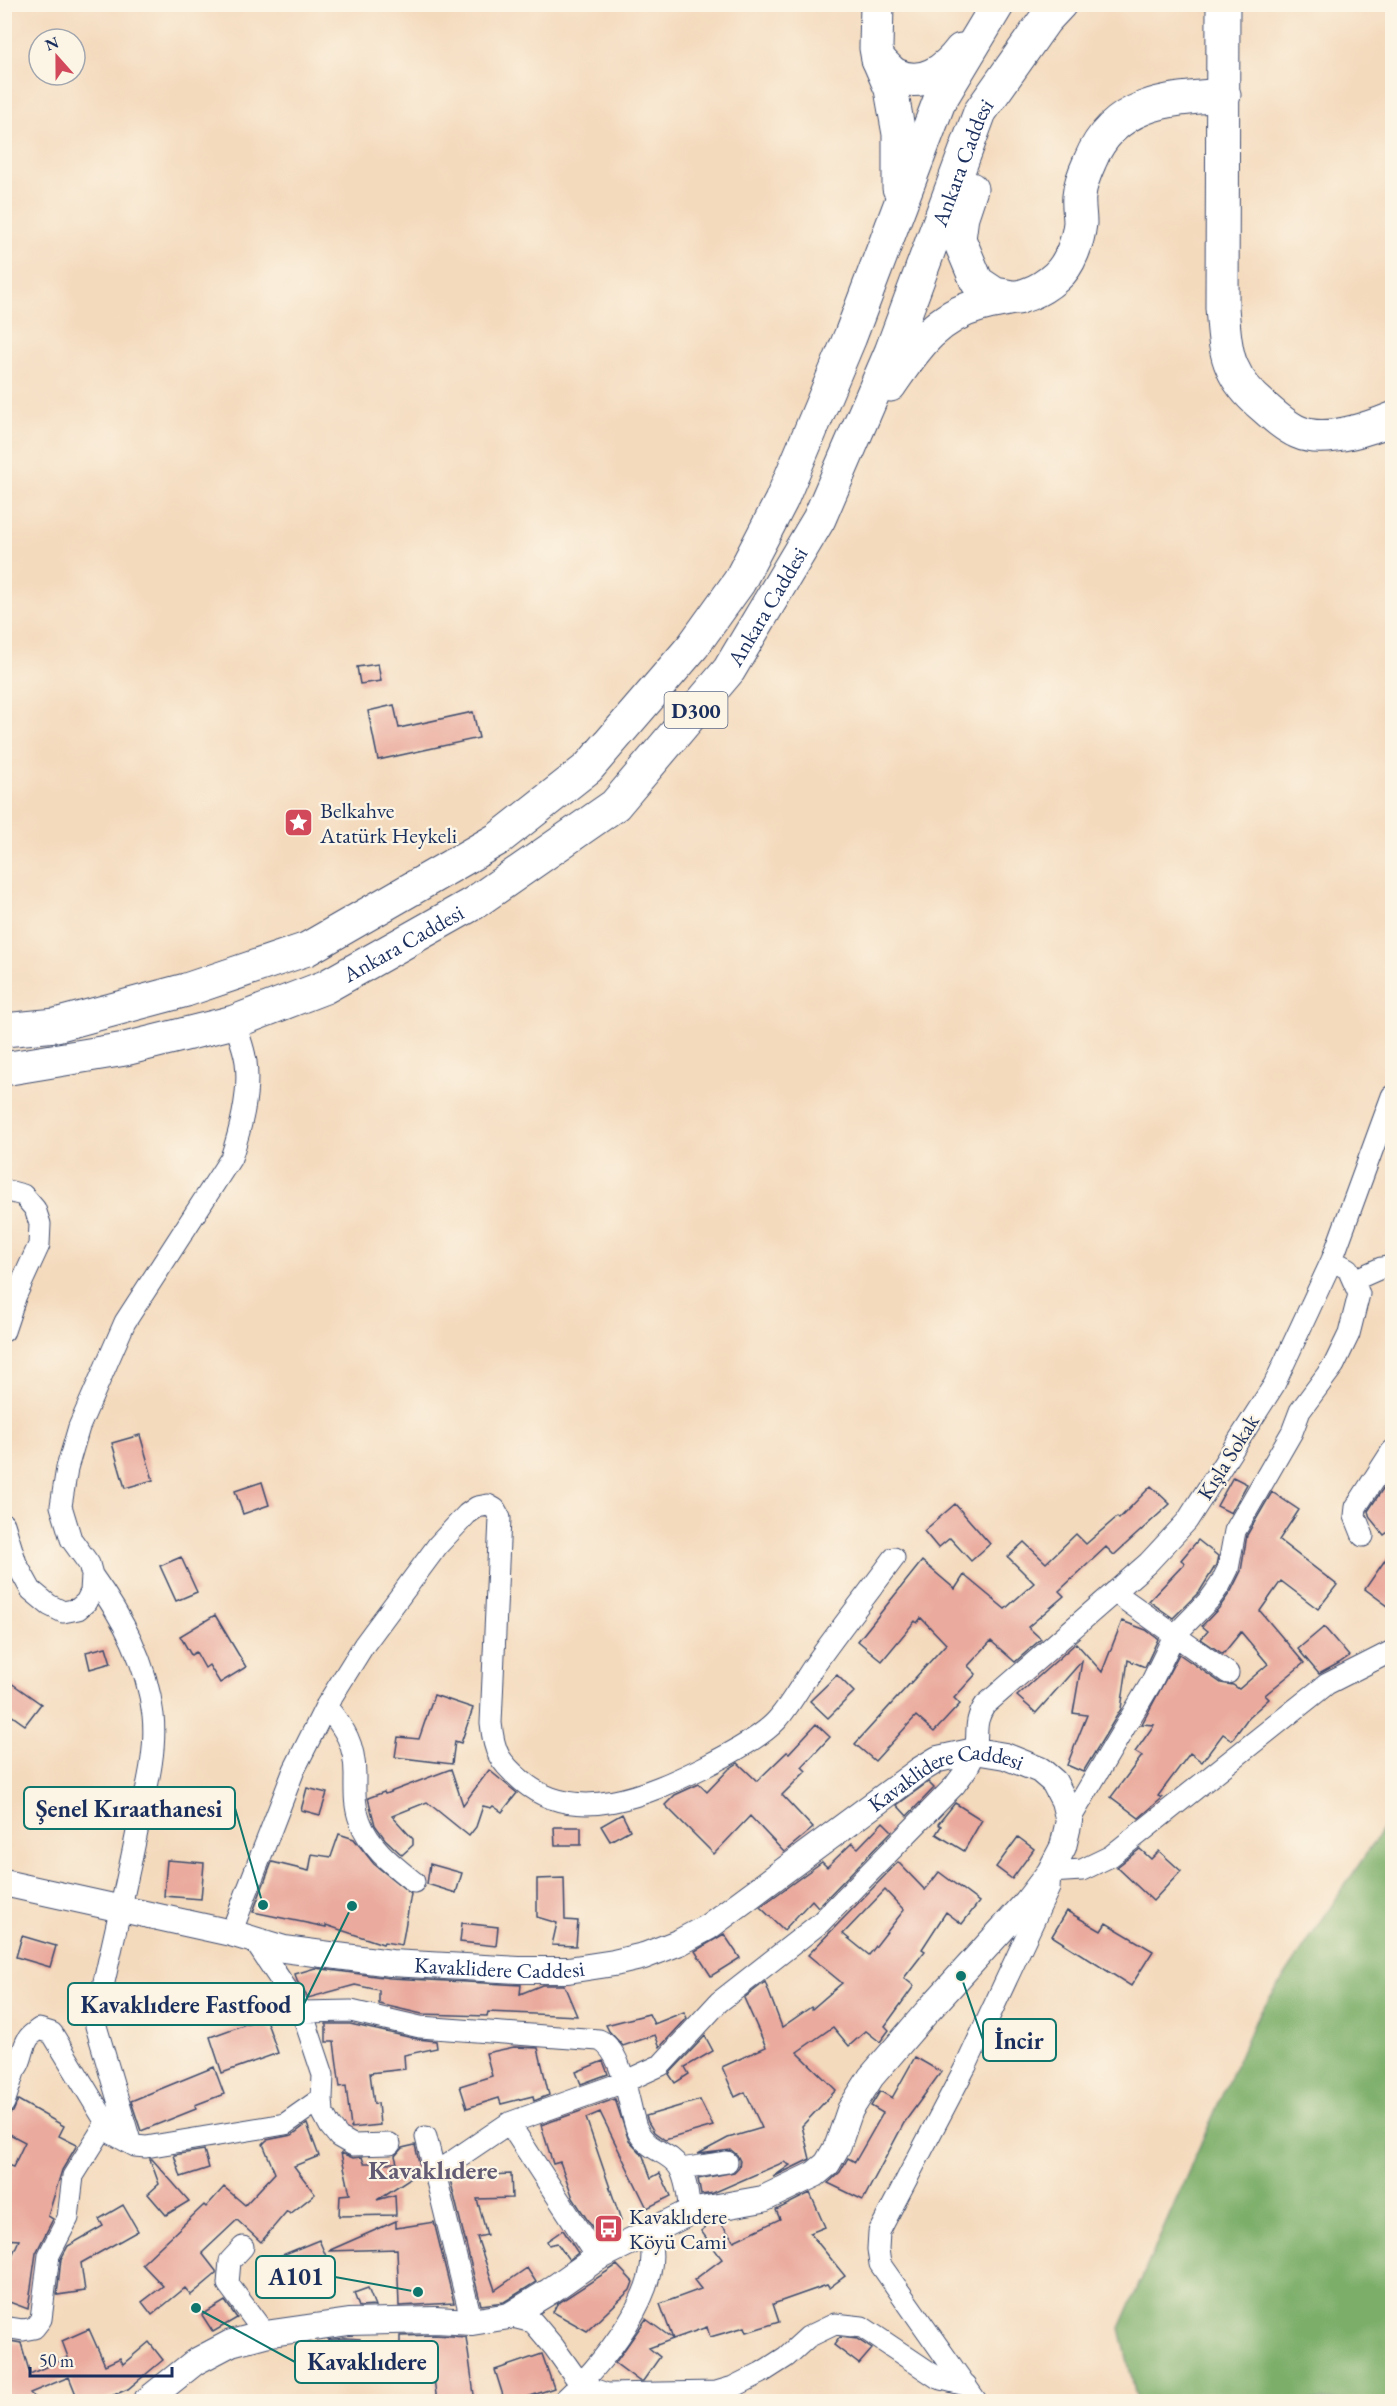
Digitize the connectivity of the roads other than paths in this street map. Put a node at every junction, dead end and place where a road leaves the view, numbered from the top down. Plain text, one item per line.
1 (877, 4) edge
2 (997, 4) edge
3 (1060, 4) edge
4 (1223, 4) edge
5 (878, 59) junction
6 (1224, 95) junction
7 (980, 112) junction
8 (897, 213) junction
9 (1020, 298) junction
10 (1392, 419) edge
11 (856, 433) junction
12 (234, 1022) junction
13 (4, 1030) edge
14 (4, 1069) edge
15 (1392, 1096) edge
16 (4, 1190) edge
17 (1332, 1260) junction
18 (1392, 1266) edge
19 (1354, 1280) junction
20 (4, 1331) edge
21 (1392, 1451) edge
22 (4, 1524) edge
23 (1363, 1536) dead end
24 (894, 1558) dead end
25 (92, 1575) junction
26 (1114, 1592) junction
27 (1174, 1636) junction
28 (1392, 1651) edge
29 (1228, 1672) dead end
30 (326, 1706) junction
31 (975, 1751) junction
32 (1069, 1821) junction
33 (1050, 1872) junction
34 (414, 1882) dead end
35 (4, 1883) edge
36 (121, 1910) junction
37 (242, 1936) junction
38 (302, 2012) junction
39 (9, 2074) edge
40 (624, 2082) junction
41 (321, 2098) junction
42 (4, 2103) edge
43 (509, 2123) junction
44 (105, 2125) junction
45 (426, 2137) dead end
46 (131, 2144) junction
47 (390, 2144) dead end
48 (727, 2162) dead end
49 (681, 2169) junction
50 (435, 2173) junction
51 (690, 2212) junction
52 (648, 2235) junction
53 (243, 2247) dead end
54 (597, 2258) junction
55 (509, 2316) junction
56 (472, 2322) junction
57 (4, 2327) edge
58 (265, 2334) junction
59 (581, 2385) junction
60 (971, 2393) edge
61 (145, 2402) edge
62 (562, 2402) edge

1 - 5 highway
2 - 5 highway
2 - 8 highway, Ankara Caddesi / D300
3 - 7 highway, Ankara Caddesi / D300
4 - 6 highway
5 - 8 highway
6 - 9 highway
6 - 10 highway
7 - 9 highway
7 - 11 highway, Ankara Caddesi / D300
8 - 13 highway, Ankara Caddesi / D300
9 - 11 highway
11 - 12 highway, Ankara Caddesi / D300
12 - 14 highway, Ankara Caddesi / D300
12 - 25 street
15 - 17 street, Kışla Sokak
16 - 20 street
17 - 19 street
17 - 26 street, Kışla Sokak
18 - 19 street
19 - 27 street
21 - 23 street
22 - 25 street
24 - 30 street
25 - 36 street
26 - 27 street
26 - 31 street, Kışla Sokak
27 - 29 street
27 - 32 street
28 - 33 street
30 - 34 street
30 - 37 street
31 - 32 street, Kavaklidere Caddesi
31 - 37 street, Kavaklidere Caddesi
31 - 40 street
32 - 33 street
33 - 51 street
33 - 60 street
35 - 36 street, Kavaklidere Caddesi
36 - 37 street, Kavaklidere Caddesi
36 - 46 street
37 - 38 street
38 - 40 street
38 - 41 street
39 - 42 street
39 - 44 street
40 - 43 street
40 - 49 street
41 - 46 street
41 - 47 street
43 - 50 street
43 - 54 street
44 - 46 street
44 - 57 street
45 - 50 street
48 - 49 street
49 - 51 street
50 - 56 street
51 - 52 street
52 - 54 street
52 - 59 street
53 - 58 street
54 - 55 street
55 - 56 street
55 - 59 street
56 - 58 street
58 - 61 street
59 - 60 street
59 - 62 street

